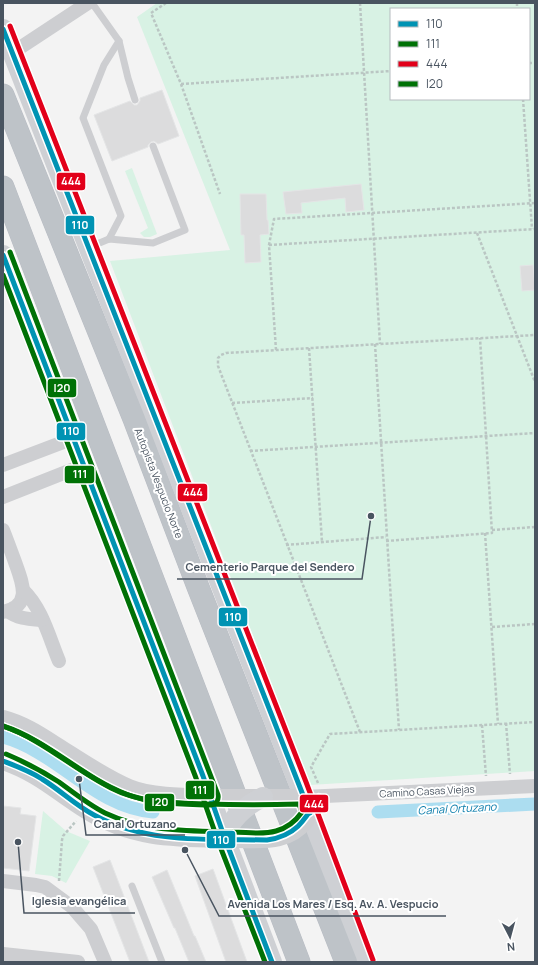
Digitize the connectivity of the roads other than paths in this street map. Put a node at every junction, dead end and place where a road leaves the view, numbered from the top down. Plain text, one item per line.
1 (88, 3) edge
2 (92, 3) edge
3 (3, 29) edge
4 (119, 41) junction
5 (12, 53) junction
6 (3, 95) edge
7 (135, 100) dead end
8 (153, 146) dead end
9 (3, 187) edge
10 (109, 239) junction
11 (88, 247) junction
12 (3, 255) edge
13 (74, 438) junction
14 (84, 465) junction
15 (3, 466) edge
16 (3, 497) edge
17 (3, 530) edge
18 (22, 597) junction
19 (5, 611) edge
20 (42, 620) junction
21 (59, 661) dead end
22 (3, 719) edge
23 (3, 761) edge
24 (535, 786) edge
25 (263, 797) junction
26 (216, 798) junction
27 (309, 803) junction
28 (231, 834) junction
29 (3, 881) edge
30 (132, 886) dead end
31 (3, 954) edge
32 (78, 962) edge
33 (105, 962) edge
34 (162, 962) edge
35 (272, 962) edge
36 (299, 962) edge
37 (346, 962) edge
38 (366, 962) edge

1 - 5 street
2 - 4 lane
3 - 5 main road
4 - 7 lane
4 - 10 lane
5 - 11 main road
6 - 37 highway, Autopista Vespucio Norte
8 - 10 lane
9 - 36 highway
10 - 11 lane
11 - 27 main road
12 - 13 main road
13 - 14 main road
13 - 15 street
14 - 16 street
14 - 26 main road
17 - 18 street
18 - 19 street
18 - 20 street
19 - 20 street
20 - 21 street
22 - 26 street
23 - 28 street
24 - 27 street, Camino Casas Viejas
25 - 26 street, bridge
25 - 27 street, bridge
25 - 28 main road, bridge
26 - 28 main road
27 - 28 street, bridge
27 - 38 main road
28 - 35 main road
29 - 33 street
30 - 34 lane
31 - 32 street

